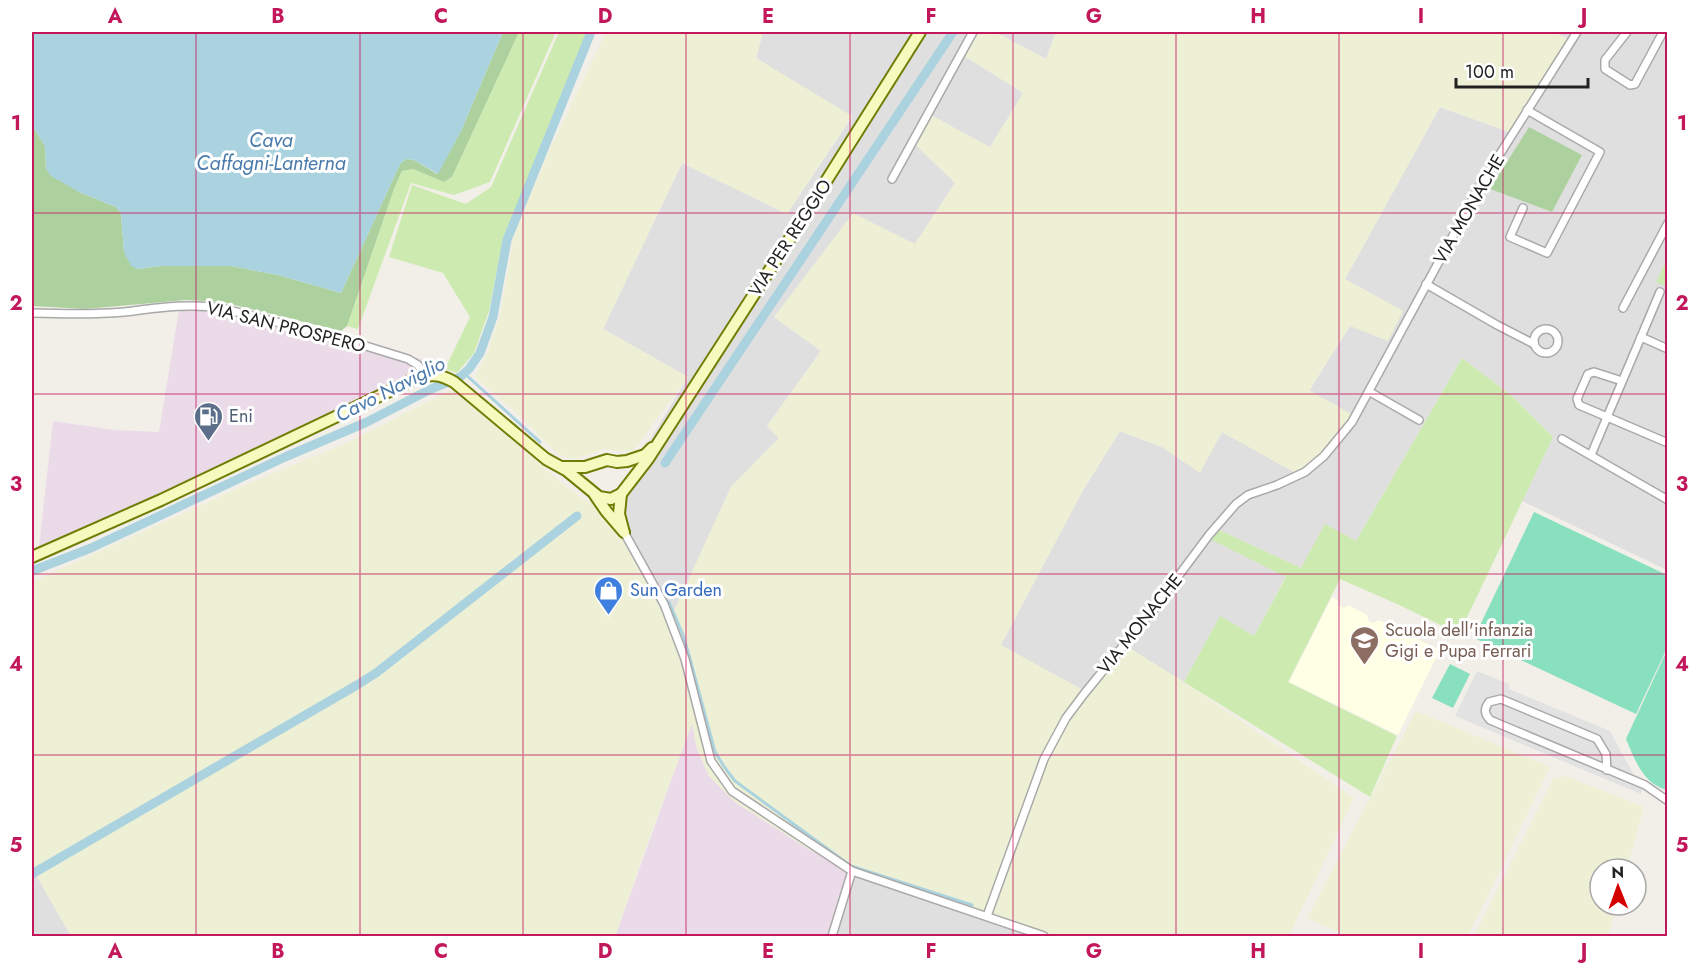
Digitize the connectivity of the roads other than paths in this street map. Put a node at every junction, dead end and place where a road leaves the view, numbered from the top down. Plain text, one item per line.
1 (920, 32) edge
2 (973, 32) edge
3 (1577, 32) edge
4 (1627, 32) edge
5 (1663, 32) edge
6 (1527, 110) junction
7 (892, 178) dead end
8 (1523, 208) dead end
9 (1668, 223) edge
10 (1426, 284) junction
11 (1660, 292) dead end
12 (1623, 308) dead end
13 (32, 313) edge
14 (1641, 337) junction
15 (1534, 344) dead end
16 (1668, 349) edge
17 (424, 375) junction
18 (1622, 381) junction
19 (1370, 392) junction
20 (1607, 417) junction
21 (1419, 420) dead end
22 (1562, 439) dead end
23 (657, 443) junction
24 (1668, 443) edge
25 (1590, 455) junction
26 (617, 462) junction
27 (596, 463) junction
28 (558, 466) junction
29 (623, 490) junction
30 (592, 491) junction
31 (1668, 500) edge
32 (624, 532) junction
33 (32, 557) edge
34 (1607, 770) junction
35 (1668, 801) edge
36 (852, 871) junction
37 (987, 916) junction
38 (832, 936) edge
39 (1044, 936) edge

1 - 23 main road, VIA PER REGGIO
2 - 7 street
3 - 6 street, VIA MONACHE
4 - 5 street
6 - 8 street
6 - 10 street, VIA MONACHE
9 - 12 street
10 - 15 street
10 - 19 street, VIA MONACHE
11 - 14 street
13 - 17 street, VIA SAN PROSPERO
14 - 16 street
14 - 18 street
17 - 28 main road
17 - 33 main road
18 - 20 street
18 - 20 street
19 - 21 street
19 - 37 street, VIA MONACHE
20 - 24 street
20 - 25 street
22 - 25 street
23 - 26 main road, VIA PER REGGIO
23 - 29 main road, VIA PER REGGIO
25 - 31 street
26 - 27 main road, VIA PER REGGIO
26 - 29 main road
27 - 28 main road, VIA PER REGGIO
27 - 30 main road
28 - 30 main road
29 - 30 main road
29 - 32 main road
30 - 32 main road
32 - 36 street
34 - 34 street
34 - 35 street
36 - 37 street
36 - 38 street
37 - 39 street

